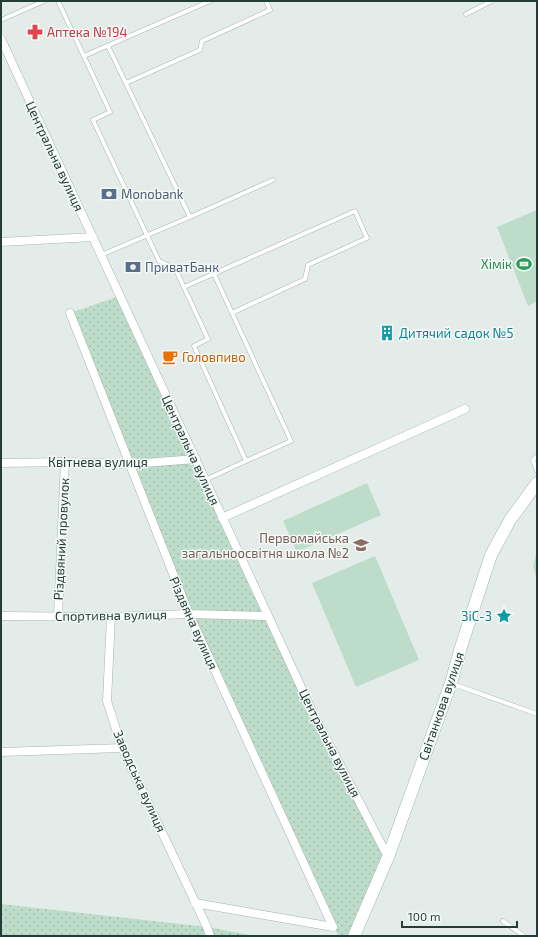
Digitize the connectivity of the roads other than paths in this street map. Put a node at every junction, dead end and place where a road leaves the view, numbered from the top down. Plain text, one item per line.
1 (44, 1) edge
2 (58, 1) edge
3 (210, 1) edge
4 (266, 1) edge
5 (492, 1) edge
6 (466, 14) dead end
7 (1, 20) edge
8 (1, 39) edge
9 (108, 46) junction
10 (84, 56) junction
11 (126, 84) junction
12 (273, 180) dead end
13 (190, 217) junction
14 (147, 235) junction
15 (93, 237) junction
16 (1, 242) edge
17 (101, 255) junction
18 (214, 274) junction
19 (184, 287) junction
20 (70, 313) dead end
21 (232, 313) junction
22 (465, 409) dead end
23 (537, 456) edge
24 (196, 459) junction
25 (246, 461) junction
26 (64, 462) junction
27 (1, 463) edge
28 (131, 464) junction
29 (537, 471) edge
30 (205, 480) junction
31 (537, 483) edge
32 (222, 518) junction
33 (189, 614) junction
34 (1, 616) edge
35 (58, 616) junction
36 (268, 616) junction
37 (111, 617) junction
38 (451, 683) junction
39 (537, 714) edge
40 (122, 748) junction
41 (1, 752) edge
42 (388, 857) junction
43 (195, 903) junction
44 (503, 920) dead end
45 (210, 936) edge
46 (354, 936) edge
47 (524, 936) edge

1 - 7 lane
2 - 10 lane
3 - 9 lane
4 - 11 lane
5 - 6 lane
8 - 15 street, Центральна вулиця
9 - 10 lane
9 - 11 lane
10 - 14 lane
11 - 13 lane
12 - 13 lane
13 - 14 lane
14 - 17 lane
14 - 19 lane
15 - 16 street
15 - 17 street, Центральна вулиця
17 - 24 street, Центральна вулиця
18 - 19 lane
18 - 21 lane
18 - 21 lane
19 - 25 lane
20 - 28 street, Різдвяна вулиця
21 - 25 lane
22 - 32 street
23 - 29 lane
24 - 28 street, Квітнева вулиця
24 - 30 street, Центральна вулиця
25 - 30 lane
26 - 27 street, Квітнева вулиця
26 - 28 street, Квітнева вулиця
26 - 35 street, Різдвяний провулок
28 - 33 street, Різдвяна вулиця
30 - 32 street, Центральна вулиця
31 - 38 street, Світанкова вулиця
32 - 36 street, Центральна вулиця
33 - 36 street, Спортивна вулиця
33 - 37 street, Спортивна вулиця
33 - 43 street, Різдвяна вулиця
34 - 35 street, Спортивна вулиця
35 - 37 street, Спортивна вулиця
36 - 42 street, Центральна вулиця
37 - 40 street, Заводська вулиця
38 - 39 lane
38 - 42 street, Світанкова вулиця
40 - 41 street
40 - 43 street, Заводська вулиця
42 - 46 street, Світанкова вулиця
43 - 45 street, Заводська вулиця
44 - 47 lane

